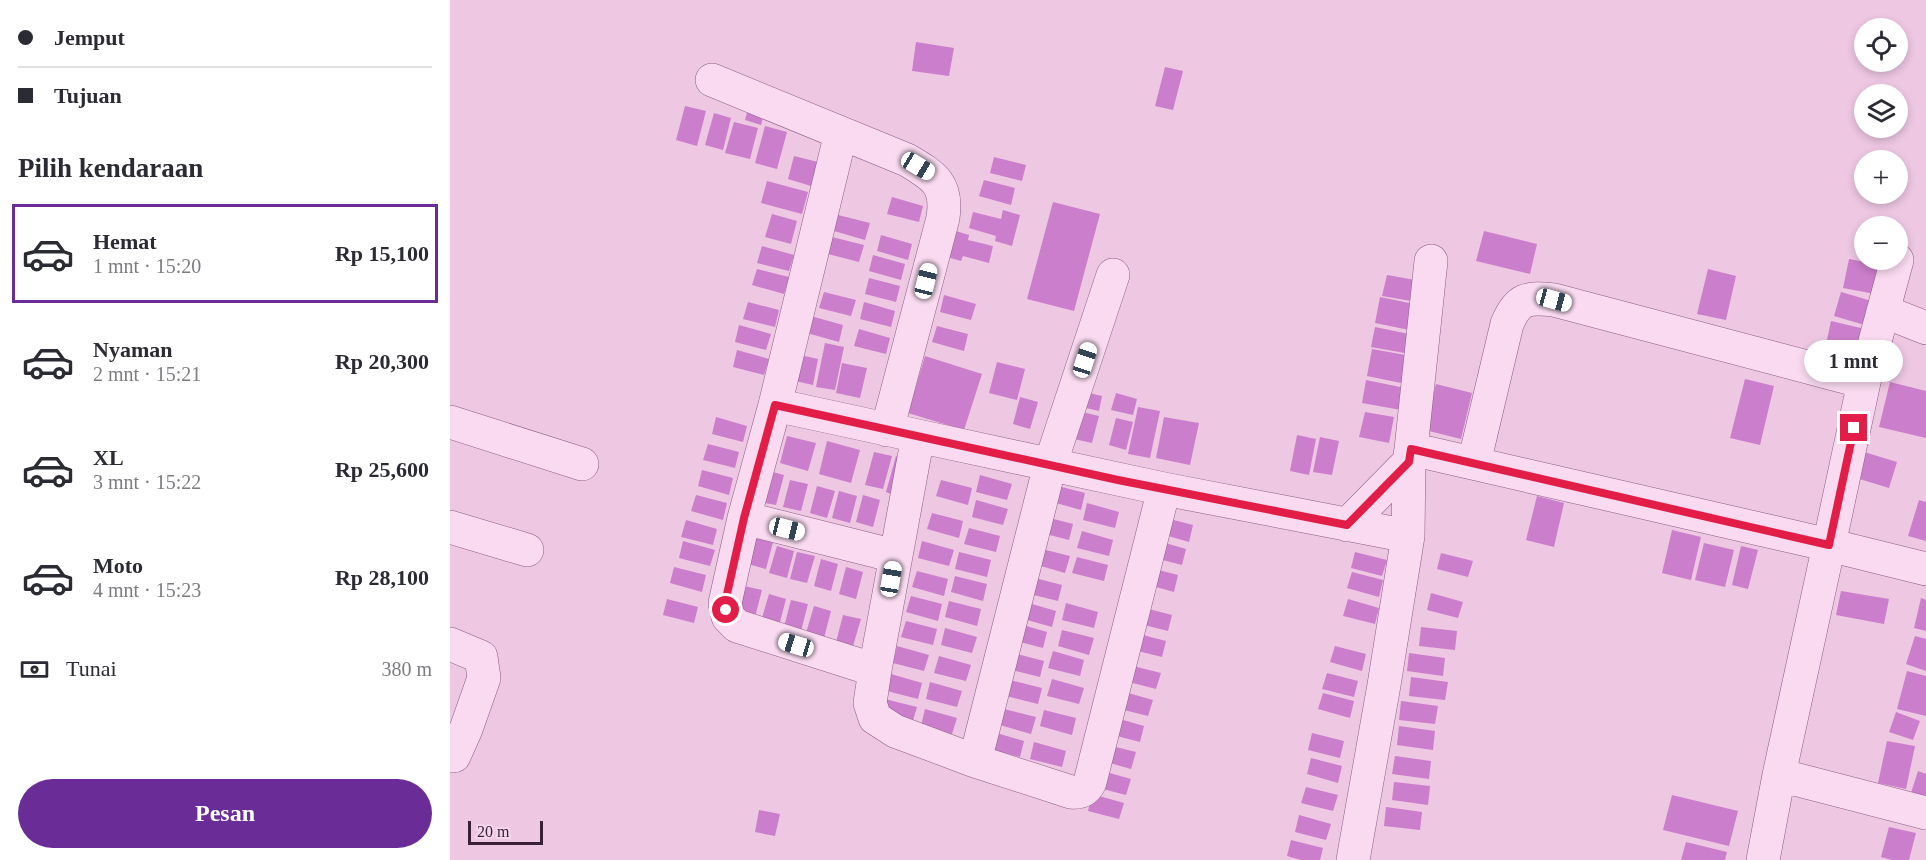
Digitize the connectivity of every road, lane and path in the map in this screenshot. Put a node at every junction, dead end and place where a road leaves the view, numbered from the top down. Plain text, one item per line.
1 (712, 80) dead end
2 (841, 133) junction
3 (1431, 261) dead end
4 (1894, 270) edge
5 (1113, 275) dead end
6 (1883, 311) junction
7 (1926, 328) edge
8 (1864, 382) junction
9 (775, 405) junction
10 (450, 422) edge
11 (903, 433) junction
12 (1410, 455) junction
13 (1474, 463) junction
14 (582, 464) dead end
15 (1050, 465) junction
16 (1164, 489) junction
17 (744, 518) junction
18 (1347, 525) junction
19 (450, 527) edge
20 (1408, 536) junction
21 (1829, 545) junction
22 (527, 550) dead end
23 (895, 556) junction
24 (1926, 569) edge
25 (450, 644) edge
26 (875, 670) junction
27 (450, 756) edge
28 (975, 761) junction
29 (1779, 775) junction
30 (1926, 813) edge
31 (1353, 860) edge
32 (1763, 860) edge

1 - 2 street
2 - 9 street
2 - 11 street
3 - 12 street
4 - 6 street
5 - 15 street
6 - 7 street
6 - 8 street
8 - 13 street
8 - 21 street
9 - 11 street
9 - 17 street
10 - 14 street
11 - 15 street
11 - 23 street
12 - 13 street
12 - 18 street
12 - 20 street
13 - 21 street
15 - 16 street
15 - 28 street
16 - 18 street
16 - 28 street
17 - 23 street
17 - 26 street
18 - 20 street
19 - 22 street
20 - 31 street
21 - 24 street
21 - 29 street
23 - 26 street
25 - 27 street
26 - 28 street
29 - 30 street
29 - 32 street

